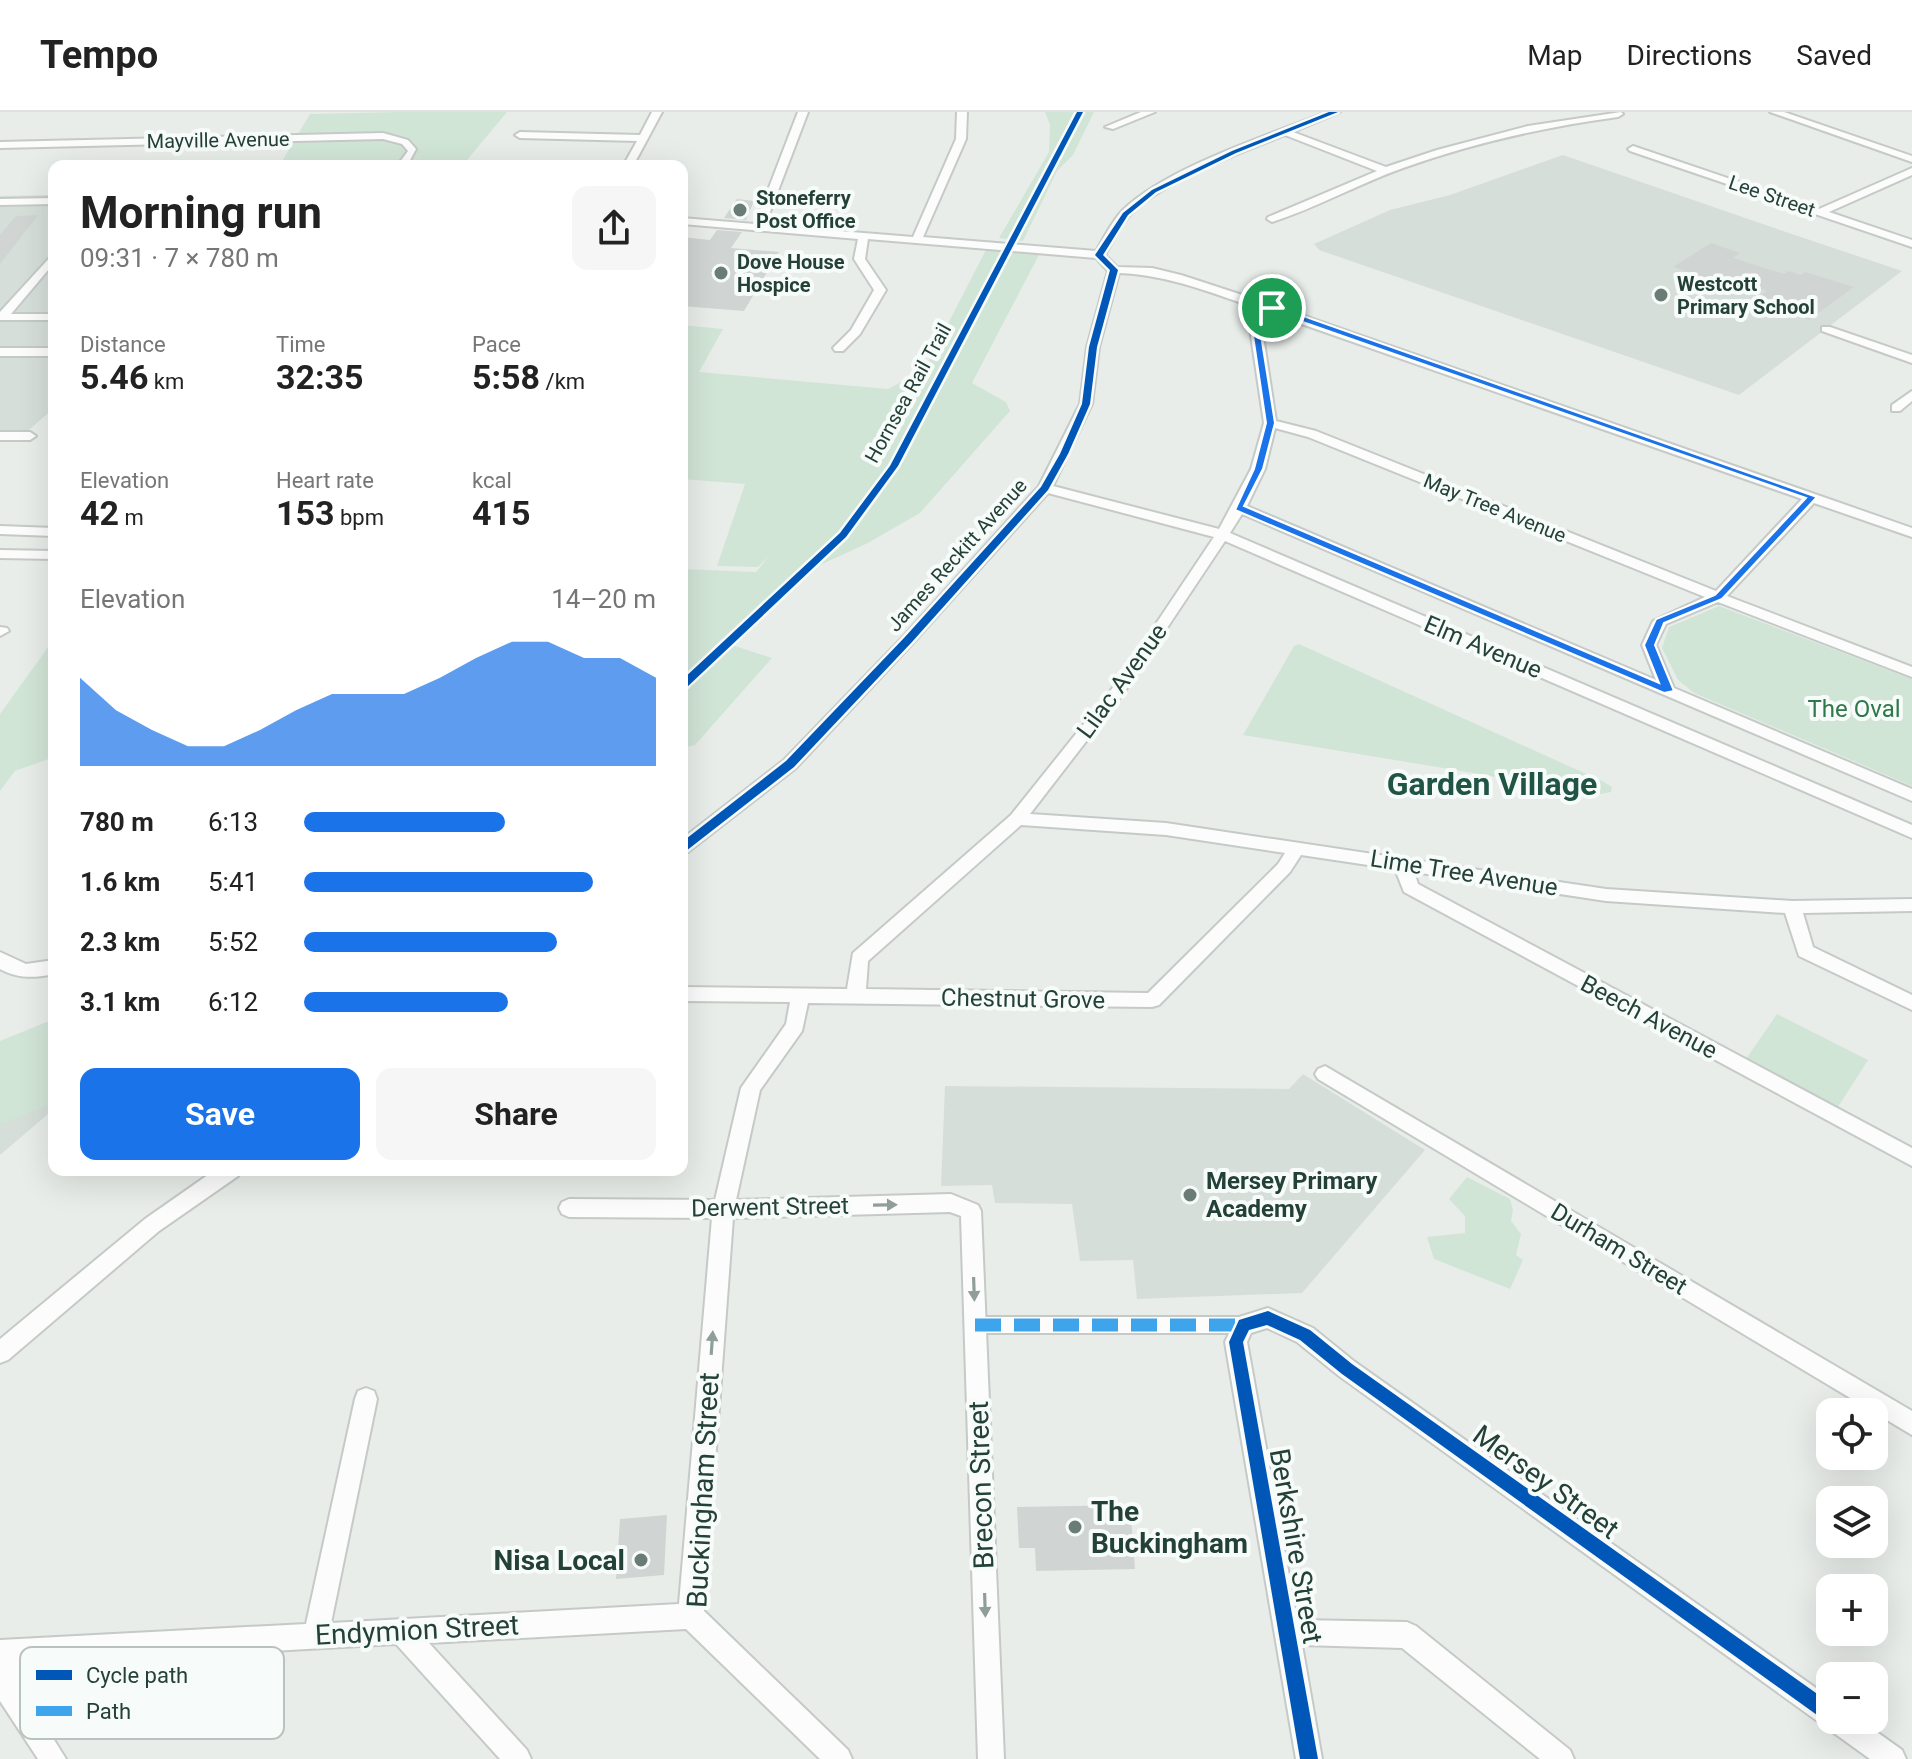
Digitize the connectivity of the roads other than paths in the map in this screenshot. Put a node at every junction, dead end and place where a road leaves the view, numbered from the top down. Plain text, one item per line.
1 (657, 112) edge
2 (803, 112) edge
3 (962, 112) edge
4 (1150, 112) edge
5 (1335, 112) edge
6 (1775, 112) edge
7 (1618, 114) edge
8 (1112, 124) dead end
9 (1282, 131) junction
10 (520, 135) dead end
11 (643, 138) junction
12 (0, 145) edge
13 (1633, 149) dead end
14 (1912, 159) edge
15 (406, 160) edge
16 (631, 160) edge
17 (1382, 169) junction
18 (1912, 171) edge
19 (48, 201) edge
20 (0, 202) edge
21 (1821, 212) junction
22 (1274, 215) dead end
23 (688, 221) edge
24 (759, 227) junction
25 (864, 236) junction
26 (917, 240) junction
27 (1912, 244) edge
28 (1099, 255) junction
29 (48, 265) edge
30 (1114, 270) junction
31 (1272, 308) junction
32 (48, 317) edge
33 (1, 318) edge
34 (1826, 329) dead end
35 (821, 348) dead end
36 (0, 352) edge
37 (48, 352) edge
38 (1912, 359) edge
39 (1912, 395) edge
40 (1896, 408) dead end
41 (1270, 423) junction
42 (0, 436) edge
43 (30, 436) dead end
44 (1045, 488) junction
45 (1812, 497) junction
46 (1239, 508) junction
47 (1, 532) edge
48 (48, 532) edge
49 (1912, 533) edge
50 (1220, 534) junction
51 (0, 554) edge
52 (48, 555) edge
53 (1718, 597) junction
54 (1912, 672) edge
55 (1668, 691) junction
56 (1912, 795) edge
57 (1017, 819) junction
58 (1912, 832) edge
59 (688, 843) edge
60 (1297, 847) junction
61 (1402, 863) junction
62 (1912, 905) edge
63 (1792, 907) junction
64 (0, 959) edge
65 (48, 968) edge
66 (688, 994) edge
67 (800, 997) junction
68 (856, 997) junction
69 (1912, 1003) edge
70 (1325, 1074) dead end
71 (1912, 1158) edge
72 (222, 1176) edge
73 (569, 1208) dead end
74 (723, 1209) junction
75 (971, 1211) joint
76 (975, 1325) junction
77 (1240, 1334) junction
78 (0, 1353) edge
79 (366, 1399) dead end
80 (1912, 1424) edge
81 (691, 1616) junction
82 (1287, 1632) junction
83 (403, 1633) junction
84 (316, 1635) junction
85 (108, 1647) edge
86 (4, 1653) edge
87 (1816, 1704) edge
88 (20, 1708) edge
89 (1858, 1734) edge
90 (40, 1739) edge
91 (53, 1759) edge
92 (518, 1759) edge
93 (839, 1759) edge
94 (991, 1759) edge
95 (1309, 1759) edge
96 (1561, 1759) edge
97 (1893, 1759) edge

1 - 11 street
2 - 24 street
3 - 26 street
4 - 8 street
5 - 9 street
6 - 14 street
7 - 17 street
9 - 17 street
9 - 28 street
10 - 11 street
11 - 16 street
12 - 15 street, Mayville Avenue
13 - 21 street, Lee Street
17 - 22 street
18 - 21 street
19 - 20 street
21 - 27 street, Lee Street
23 - 24 street
24 - 25 street
25 - 26 street
25 - 35 street
26 - 28 street
28 - 30 street
29 - 33 street
30 - 31 street
30 - 44 street, James Reckitt Avenue
31 - 41 street, Lilac Avenue
31 - 45 street
32 - 33 street
34 - 38 street
36 - 37 street
39 - 40 street
41 - 46 street, Lilac Avenue
41 - 53 street, May Tree Avenue
42 - 43 street
44 - 50 street, Elm Avenue
44 - 59 street, James Reckitt Avenue
45 - 49 street
45 - 53 street
46 - 50 street, Lilac Avenue
46 - 55 street, Elm Avenue
47 - 48 street
50 - 57 street, Lilac Avenue
50 - 58 street, Elm Avenue
51 - 52 street
53 - 54 street
53 - 55 street
55 - 56 street, Elm Avenue
57 - 60 street, Lime Tree Avenue
57 - 68 street, Lilac Avenue
60 - 61 street, Lime Tree Avenue
60 - 68 street, Chestnut Grove
61 - 63 street, Lime Tree Avenue
61 - 71 street, Beech Avenue
62 - 63 street, Lime Tree Avenue
63 - 69 street
64 - 65 street
66 - 67 street, Chestnut Grove
67 - 68 street, Chestnut Grove
67 - 74 street
70 - 80 street, Durham Street
72 - 78 street
73 - 74 street, Derwent Street
74 -> 75 street, Derwent Street
81 -> 74 street, Buckingham Street
75 -> 76 street, Brecon Street
76 - 77 street, Mersey Street
76 -> 94 street, Brecon Street
77 - 82 street, Berkshire Street
77 - 87 street, Mersey Street
79 - 84 street
81 - 83 street, Endymion Street
81 - 93 street, Buckingham Street
82 - 95 street, Berkshire Street
82 - 96 street
83 - 84 street, Endymion Street
83 - 92 street
84 - 85 street, Endymion Street
86 - 88 street
89 - 97 street
90 - 91 street

